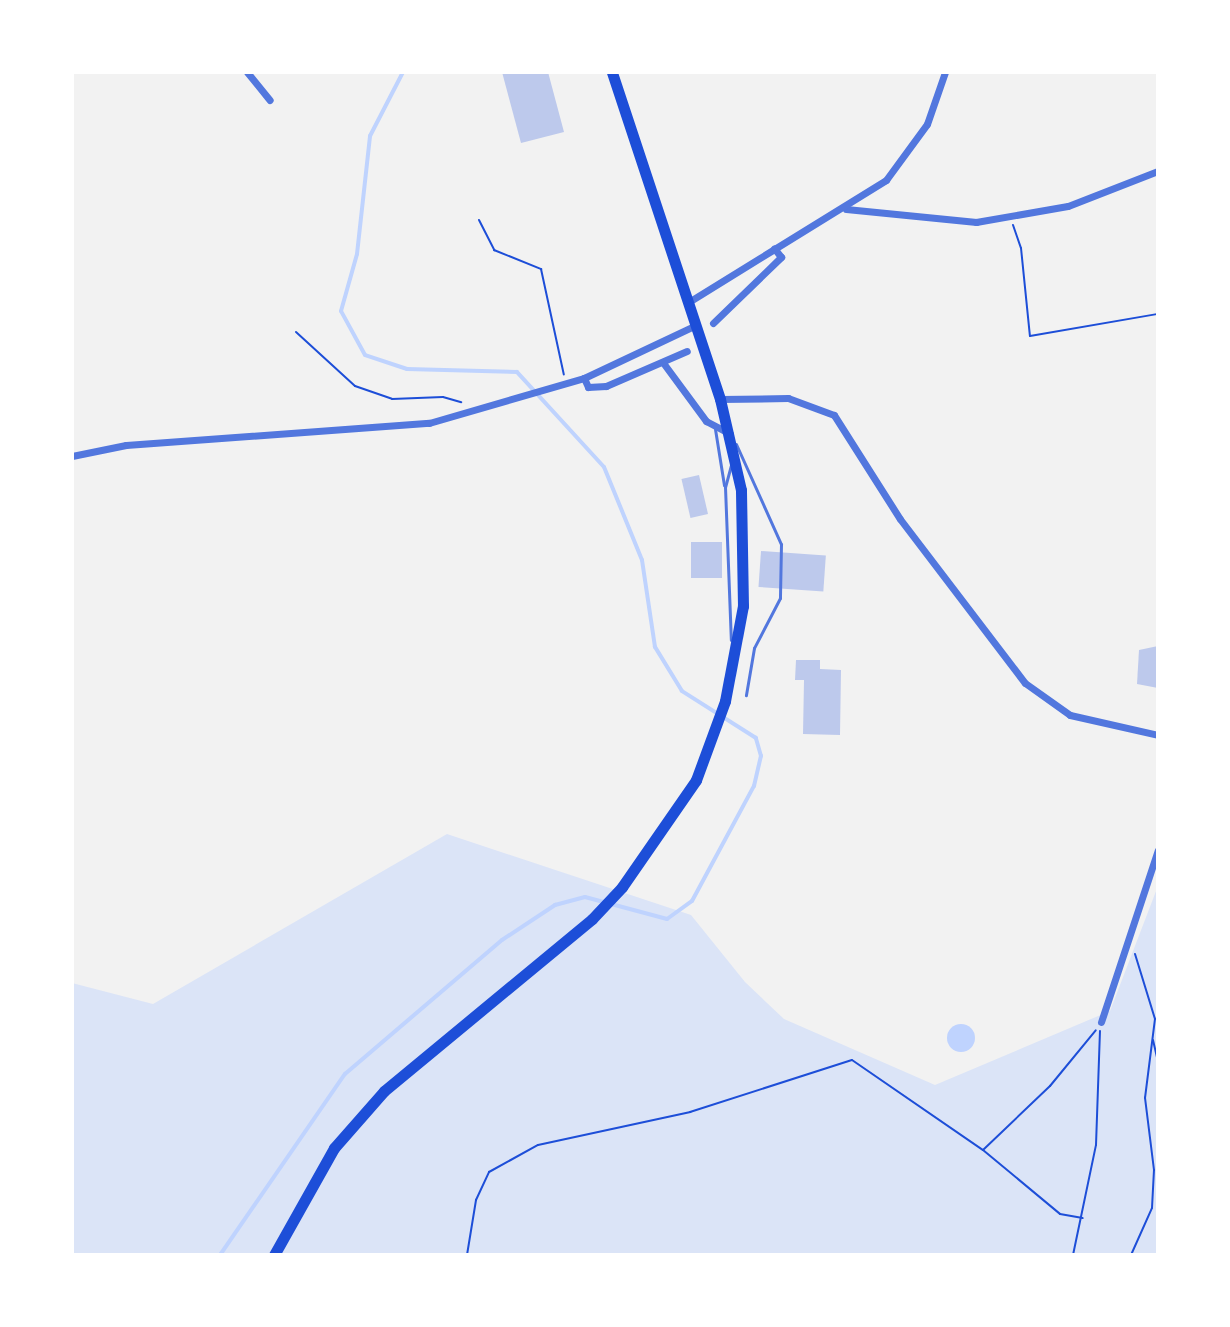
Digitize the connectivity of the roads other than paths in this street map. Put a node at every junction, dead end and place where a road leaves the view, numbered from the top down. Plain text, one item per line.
1 (247, 72) edge
2 (612, 72) edge
3 (945, 72) edge
4 (270, 100) dead end
5 (1158, 171) edge
6 (846, 209) junction
7 (774, 248) junction
8 (687, 303) junction
9 (713, 323) dead end
10 (694, 326) junction
11 (687, 351) dead end
12 (664, 364) junction
13 (584, 378) junction
14 (720, 399) junction
15 (714, 426) junction
16 (730, 434) junction
17 (734, 454) junction
18 (72, 456) edge
19 (725, 487) junction
20 (733, 669) junction
21 (746, 695) dead end
22 (1158, 735) edge
23 (1158, 850) edge
24 (1101, 1022) road end
25 (274, 1255) edge

1 - 4 street
2 - 8 highway
3 - 6 street
5 - 6 street
6 - 7 street
7 - 8 street
7 - 9 street
8 - 10 highway
10 - 13 street
10 - 14 highway
11 - 12 street
12 - 13 street
12 - 15 street
13 - 18 street
14 - 16 highway
14 - 22 street
15 - 16 street
15 - 19 lane
16 - 17 highway
16 - 21 lane
17 - 19 lane
17 - 20 highway
19 - 20 lane
20 - 25 highway
23 - 24 street

